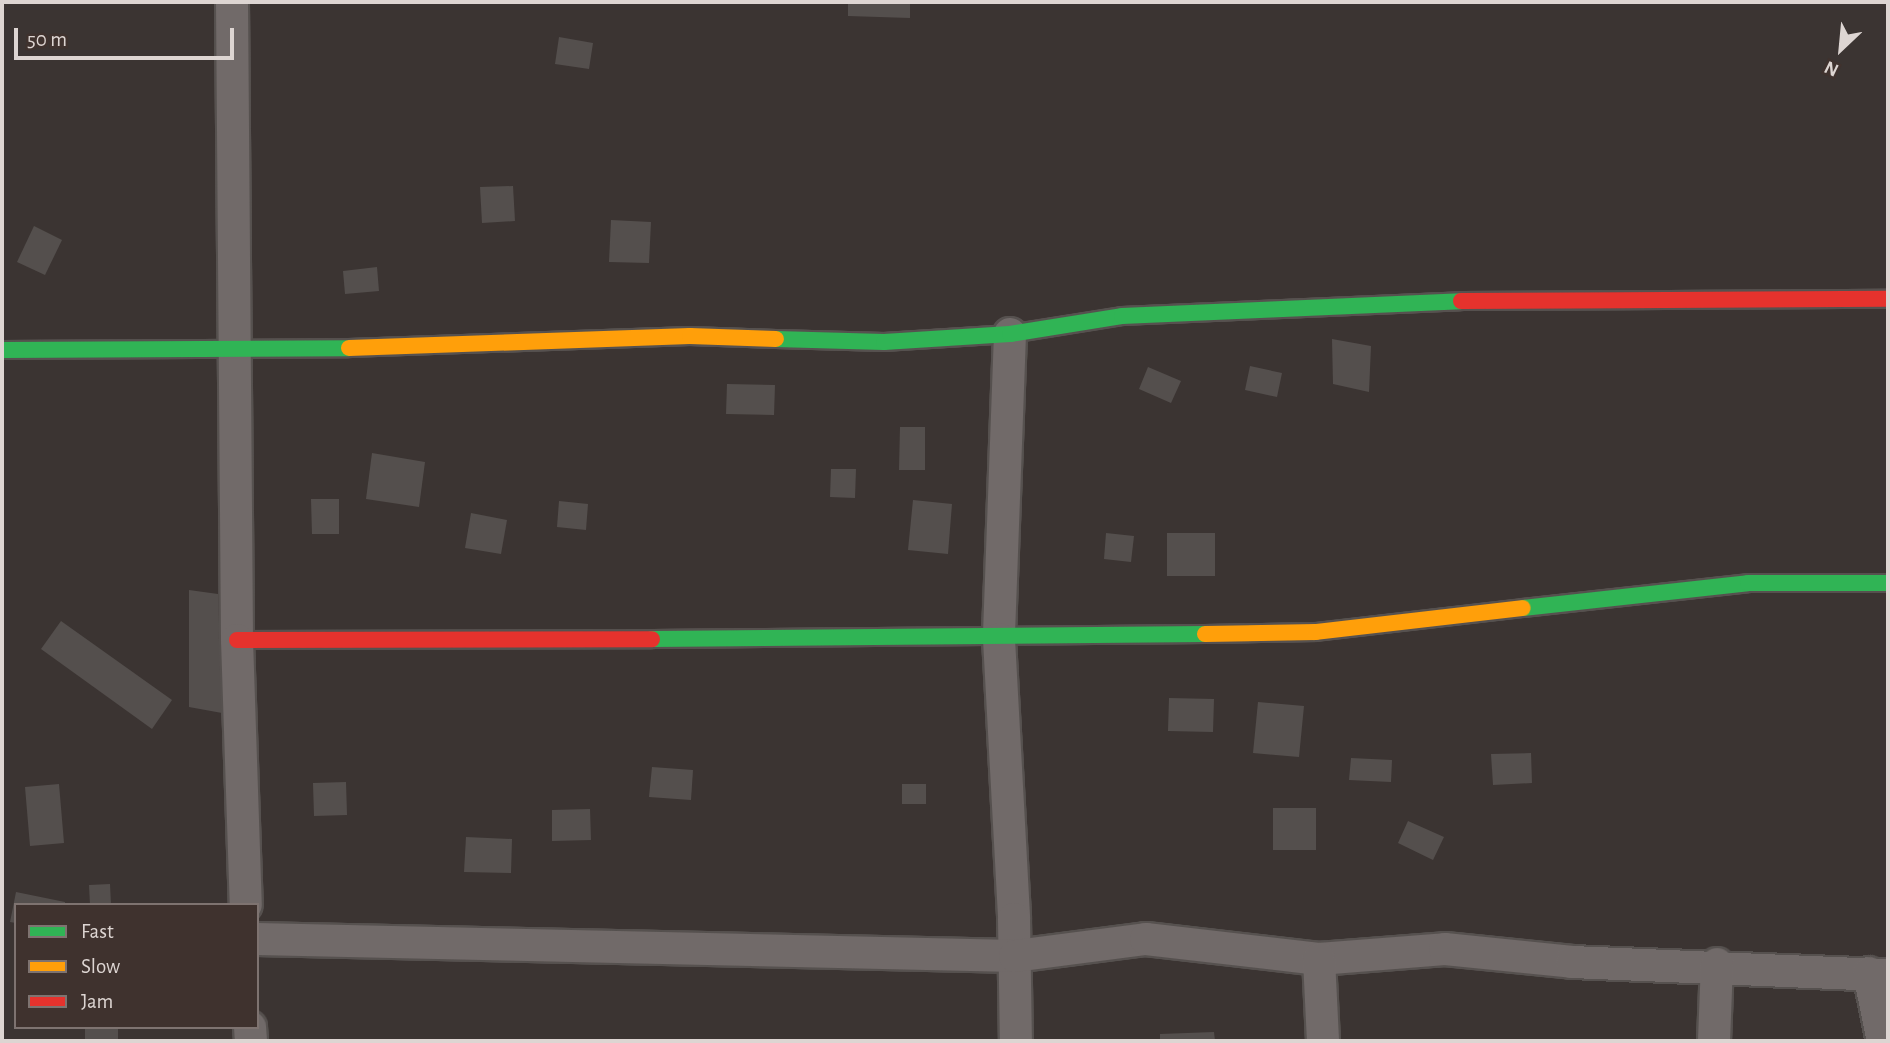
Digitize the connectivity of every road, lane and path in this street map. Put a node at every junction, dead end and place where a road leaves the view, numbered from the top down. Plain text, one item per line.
1 (232, 2) edge
2 (1888, 299) edge
3 (1010, 334) junction
4 (2, 350) edge
5 (236, 351) junction
6 (1888, 583) edge
7 (237, 639) junction
8 (999, 639) junction
9 (246, 903) edge
10 (259, 939) edge
11 (1015, 956) junction
12 (1319, 960) junction
13 (1717, 964) junction
14 (1878, 974) edge
15 (1016, 1041) edge
16 (1323, 1041) edge
17 (1714, 1041) edge
18 (1883, 1041) edge

1 - 5 street
2 - 3 street
3 - 5 street
3 - 8 street
4 - 5 street
5 - 7 street
6 - 8 street
7 - 8 street
7 - 9 street
8 - 11 street
10 - 11 street
11 - 12 street
11 - 15 street
12 - 13 street
12 - 16 street
13 - 14 street
13 - 17 street
14 - 18 street

